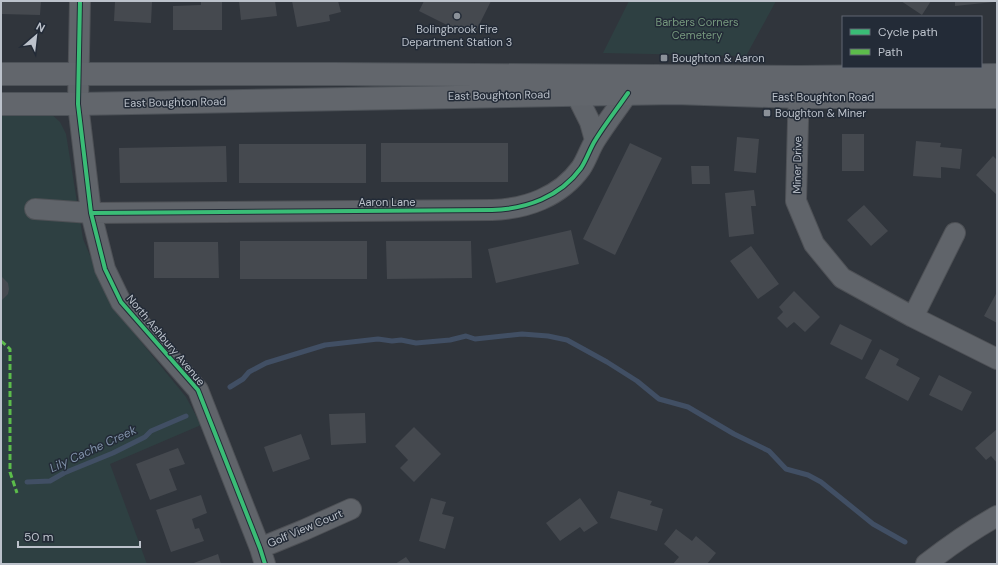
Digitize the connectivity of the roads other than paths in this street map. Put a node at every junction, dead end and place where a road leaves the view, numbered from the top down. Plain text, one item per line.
1 (80, 1) edge
2 (1, 74) edge
3 (79, 74) junction
4 (997, 75) edge
5 (799, 87) junction
6 (628, 93) junction
7 (576, 94) junction
8 (997, 97) edge
9 (1, 104) edge
10 (78, 104) junction
11 (595, 140) junction
12 (35, 209) dead end
13 (91, 213) junction
14 (955, 233) dead end
15 (914, 317) junction
16 (997, 359) edge
17 (351, 509) dead end
18 (997, 516) edge
19 (262, 556) edge
20 (926, 564) edge

1 - 3 street, North Ashbury Avenue
2 - 3 main road, East Boughton Road
3 - 5 main road, East Boughton Road
3 - 10 street, North Ashbury Avenue
4 - 5 main road, East Boughton Road
5 - 6 main road, East Boughton Road
5 - 8 main road, East Boughton Road
5 - 15 street, Miner Drive
6 - 7 main road, East Boughton Road
6 - 11 street, Aaron Lane
7 - 10 main road, East Boughton Road
7 - 11 street
9 - 10 main road, East Boughton Road
10 - 13 street, North Ashbury Avenue
11 - 13 street, Aaron Lane
12 - 13 street, Aaron Lane
13 - 19 street, North Ashbury Avenue
14 - 15 street
15 - 16 street, Miner Drive
17 - 19 street, Golf View Court
18 - 20 street

